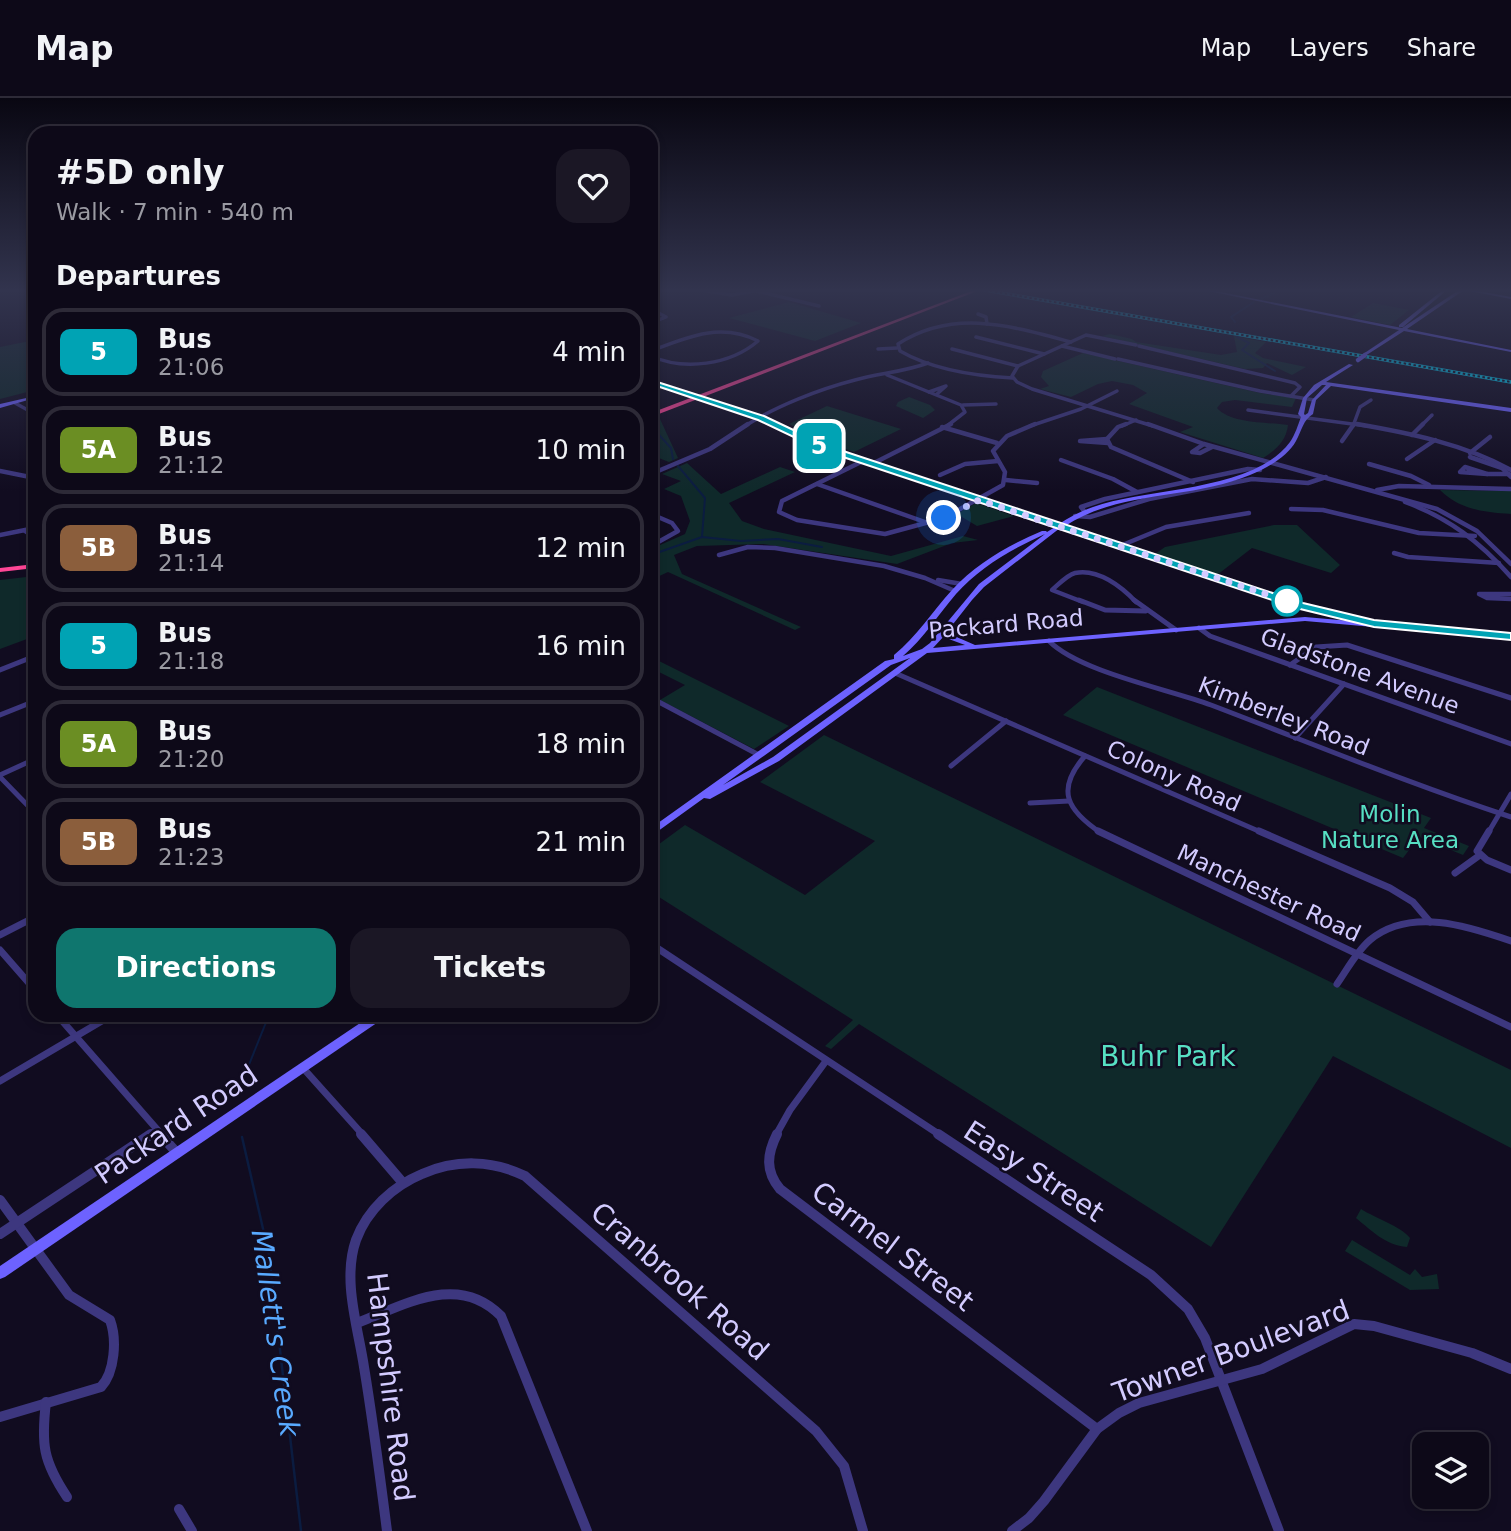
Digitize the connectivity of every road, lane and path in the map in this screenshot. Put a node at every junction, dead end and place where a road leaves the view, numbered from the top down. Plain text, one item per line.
1 (722, 357) edge
2 (796, 357) edge
3 (800, 357) edge
4 (912, 357) edge
5 (983, 357) edge
6 (1038, 357) edge
7 (1108, 357) edge
8 (1186, 357) edge
9 (1362, 357) edge
10 (658, 358) edge
11 (929, 363) junction
12 (1351, 365) junction
13 (1018, 366) junction
14 (887, 375) junction
15 (1013, 378) junction
16 (1320, 383) junction
17 (658, 384) edge
18 (1329, 385) junction
19 (1117, 391) dead end
20 (929, 392) junction
21 (937, 394) junction
22 (1291, 396) junction
23 (1305, 398) junction
24 (28, 399) edge
25 (1314, 400) junction
26 (1371, 400) dead end
27 (15, 402) junction
28 (996, 404) dead end
29 (962, 405) junction
30 (1089, 405) junction
31 (0, 406) edge
32 (28, 410) edge
33 (658, 410) edge
34 (658, 410) edge
35 (1248, 410) dead end
36 (1511, 410) edge
37 (1432, 415) dead end
38 (1304, 417) junction
39 (761, 418) junction
40 (1137, 420) junction
41 (1355, 424) junction
42 (942, 427) junction
43 (1413, 435) junction
44 (1490, 437) dead end
45 (1434, 440) junction
46 (1107, 441) junction
47 (1342, 441) dead end
48 (997, 443) junction
49 (1203, 444) junction
50 (1212, 447) junction
51 (1468, 454) junction
52 (1407, 459) dead end
53 (1061, 460) dead end
54 (863, 461) junction
55 (998, 461) junction
56 (872, 464) junction
57 (1272, 464) junction
58 (1369, 464) dead end
59 (1260, 470) junction
60 (0, 471) edge
61 (658, 471) edge
62 (1489, 474) junction
63 (1510, 474) edge
64 (28, 475) edge
65 (940, 475) dead end
66 (1324, 478) junction
67 (1006, 480) junction
68 (1193, 482) junction
69 (1037, 483) dead end
70 (817, 484) junction
71 (1430, 486) junction
72 (1511, 489) edge
73 (1137, 492) junction
74 (1375, 492) junction
75 (979, 500) junction
76 (1291, 509) dead end
77 (1085, 512) junction
78 (1250, 513) dead end
79 (1075, 516) junction
80 (658, 517) edge
81 (927, 523) junction
82 (1058, 526) junction
83 (28, 530) edge
84 (25, 531) junction
85 (28, 533) edge
86 (0, 535) edge
87 (1473, 536) junction
88 (1484, 536) junction
89 (658, 543) edge
90 (1120, 546) junction
91 (1394, 553) dead end
92 (719, 555) dead end
93 (1499, 563) junction
94 (1511, 564) edge
95 (979, 568) junction
96 (28, 569) edge
97 (0, 572) edge
98 (1511, 577) edge
99 (925, 578) junction
100 (962, 584) junction
101 (981, 586) junction
102 (955, 591) junction
103 (1511, 594) edge
104 (1511, 599) edge
105 (947, 601) junction
106 (1300, 606) junction
107 (1146, 611) junction
108 (957, 617) junction
109 (1323, 620) junction
110 (1374, 623) junction
111 (1199, 628) junction
112 (948, 629) junction
113 (1177, 630) junction
114 (1511, 637) edge
115 (1049, 641) junction
116 (975, 648) junction
117 (925, 651) junction
118 (28, 659) edge
119 (915, 659) joint
120 (888, 663) junction
121 (1290, 665) junction
122 (903, 667) junction
123 (0, 670) edge
124 (895, 673) junction
125 (1344, 684) junction
126 (1511, 698) edge
127 (658, 702) edge
128 (832, 703) junction
129 (28, 704) edge
130 (0, 715) edge
131 (1006, 721) junction
132 (813, 732) junction
133 (789, 733) junction
134 (1296, 738) junction
135 (1511, 744) edge
136 (759, 755) junction
137 (1085, 756) junction
138 (28, 762) edge
139 (951, 766) dead end
140 (758, 770) junction
141 (0, 776) edge
142 (1511, 794) edge
143 (1069, 801) junction
144 (696, 802) junction
145 (1030, 803) dead end
146 (28, 806) edge
147 (1499, 814) junction
148 (1511, 817) edge
149 (658, 827) edge
150 (1479, 854) junction
151 (1511, 870) edge
152 (1455, 873) dead end
153 (28, 921) edge
154 (1430, 922) junction
155 (0, 935) edge
156 (1511, 941) edge
157 (658, 949) edge
158 (0, 950) edge
159 (1358, 955) junction
160 (28, 982) edge
161 (1337, 984) dead end
162 (63, 1022) edge
163 (100, 1022) edge
164 (370, 1022) edge
165 (1511, 1027) edge
166 (75, 1037) junction
167 (826, 1061) junction
168 (303, 1068) junction
169 (0, 1081) edge
170 (156, 1130) junction
171 (177, 1153) junction
172 (403, 1183) junction
173 (0, 1200) edge
174 (16, 1223) junction
175 (0, 1234) edge
176 (35, 1249) junction
177 (0, 1273) edge
178 (357, 1323) junction
179 (1511, 1370) edge
180 (1220, 1382) junction
181 (46, 1402) junction
182 (0, 1417) edge
183 (1097, 1429) junction
184 (66, 1497) dead end
185 (179, 1509) dead end
186 (192, 1531) edge
187 (387, 1531) edge
188 (587, 1531) edge
189 (863, 1531) edge
190 (1012, 1531) edge
191 (1279, 1531) edge

1 - 10 street
2 - 33 highway
3 - 34 highway
4 - 11 street
5 - 13 street
6 - 13 street
7 - 22 street
8 - 22 street
9 - 12 main road, bridge
11 - 14 street
11 - 15 street
12 - 16 main road
12 - 18 main road
13 - 15 street
14 - 20 street
14 - 39 street
15 - 30 street
16 - 18 main road
16 - 23 main road
17 - 39 main road, bridge
18 - 25 main road
18 - 36 main road
19 - 30 street
20 - 21 street
20 - 21 street
21 - 29 street
22 - 23 street
23 - 25 street
23 - 38 main road
24 - 27 main road
25 - 38 main road
26 - 41 street
27 - 31 main road
27 - 32 street
28 - 29 street
29 - 42 street
30 - 40 street
30 - 48 street
35 - 38 street
37 - 43 street
38 - 41 street
38 - 57 main road
39 - 54 main road
39 - 61 street
40 - 46 street
40 - 49 street
41 - 43 street
41 - 47 street
42 - 48 street
42 - 56 street
43 - 45 street
44 - 51 street
45 - 51 street
45 - 52 street
46 - 46 street
46 - 68 street
48 - 55 street
49 - 50 street
49 - 50 street
50 - 57 street
51 - 63 street
53 - 73 street
54 - 56 main road
54 - 70 street
55 - 65 street
55 - 67 street
56 - 75 main road
57 - 59 main road
57 - 66 street
58 - 71 street
59 - 68 street
59 - 77 main road
60 - 64 street
62 - 62 street
62 - 63 street
66 - 74 street
66 - 79 street
67 - 69 street
67 - 75 street
68 - 73 street
70 - 81 street
70 - 81 street
71 - 72 street
71 - 74 street
73 - 77 street
74 - 87 street
74 - 88 street
75 - 81 street
75 - 82 main road
76 - 87 street
77 - 79 main road
78 - 90 street
79 - 82 main road
80 - 89 street
82 - 90 main road
82 - 95 main road
82 - 101 main road
83 - 84 street
84 - 85 street
84 - 86 street
87 - 88 street
87 - 93 street
88 - 94 street
90 - 106 main road
91 - 93 street
92 - 99 street
93 - 94 street
93 - 98 street
95 - 100 main road
95 - 101 main road
96 - 97 highway
99 - 100 street
99 - 102 street
100 - 102 main road
101 - 108 main road
102 - 105 main road
103 - 104 street
105 - 108 main road
105 - 120 main road
106 - 109 main road
106 - 110 main road
107 - 107 street
107 - 113 street
108 - 112 main road
109 - 110 main road, Packard Road
109 - 111 main road, Packard Road
110 - 114 main road
111 - 113 main road, Packard Road
111 - 121 street, Gladstone Avenue
112 - 116 main road
112 - 117 main road
113 - 115 main road, Packard Road
115 - 116 main road, Packard Road
115 - 134 street, Kimberley Road
116 - 117 main road, Packard Road
116 - 122 main road
117 - 119 main road
117 - 120 main road, Packard Road
118 - 123 street
119 - 122 main road, Packard Road
120 - 128 main road, Packard Road
121 - 125 street, Gladstone Avenue
121 - 126 street
122 - 124 main road, Packard Road
124 - 131 street, Colony Road
124 - 132 main road, Packard Road
125 - 134 street
125 - 135 street, Gladstone Avenue
127 - 136 street
128 - 132 main road
128 - 133 main road, Packard Road
129 - 130 street
131 - 137 street, Colony Road
131 - 139 street
132 - 140 main road, Packard Road
133 - 136 main road, Packard Road
133 - 140 main road
134 - 147 street, Kimberley Road
136 - 144 main road, Packard Road
137 - 143 street
137 - 154 street, Colony Road
138 - 141 street
140 - 144 main road, Packard Road
141 - 146 street
142 - 147 street
143 - 145 street
143 - 159 street, Manchester Road
144 - 149 main road, Packard Road
147 - 148 street, Kimberley Road
147 - 150 street
150 - 151 street
150 - 152 street
153 - 155 street
154 - 156 street
154 - 159 street
157 - 167 street, Easy Street
158 - 160 street
159 - 161 street
159 - 165 street, Manchester Road
162 - 166 street
163 - 166 street
164 - 168 main road, Packard Road
166 - 169 street
166 - 170 street
167 - 180 street, Easy Street
167 - 183 street, Carmel Street
168 - 171 main road, Packard Road
168 - 172 street
170 - 171 street
170 - 174 street
171 - 176 main road, Packard Road
172 - 178 street, Hampshire Road
172 - 189 street, Cranbrook Road
173 - 174 street
174 - 175 street
174 - 176 street
176 - 177 main road, Packard Road
176 - 181 street
178 - 187 street, Hampshire Road
178 - 188 street
179 - 180 street, Towner Boulevard
180 - 183 street, Towner Boulevard
180 - 191 street, Easy Street
181 - 182 street
181 - 184 street
183 - 190 street, Towner Boulevard
185 - 186 street

